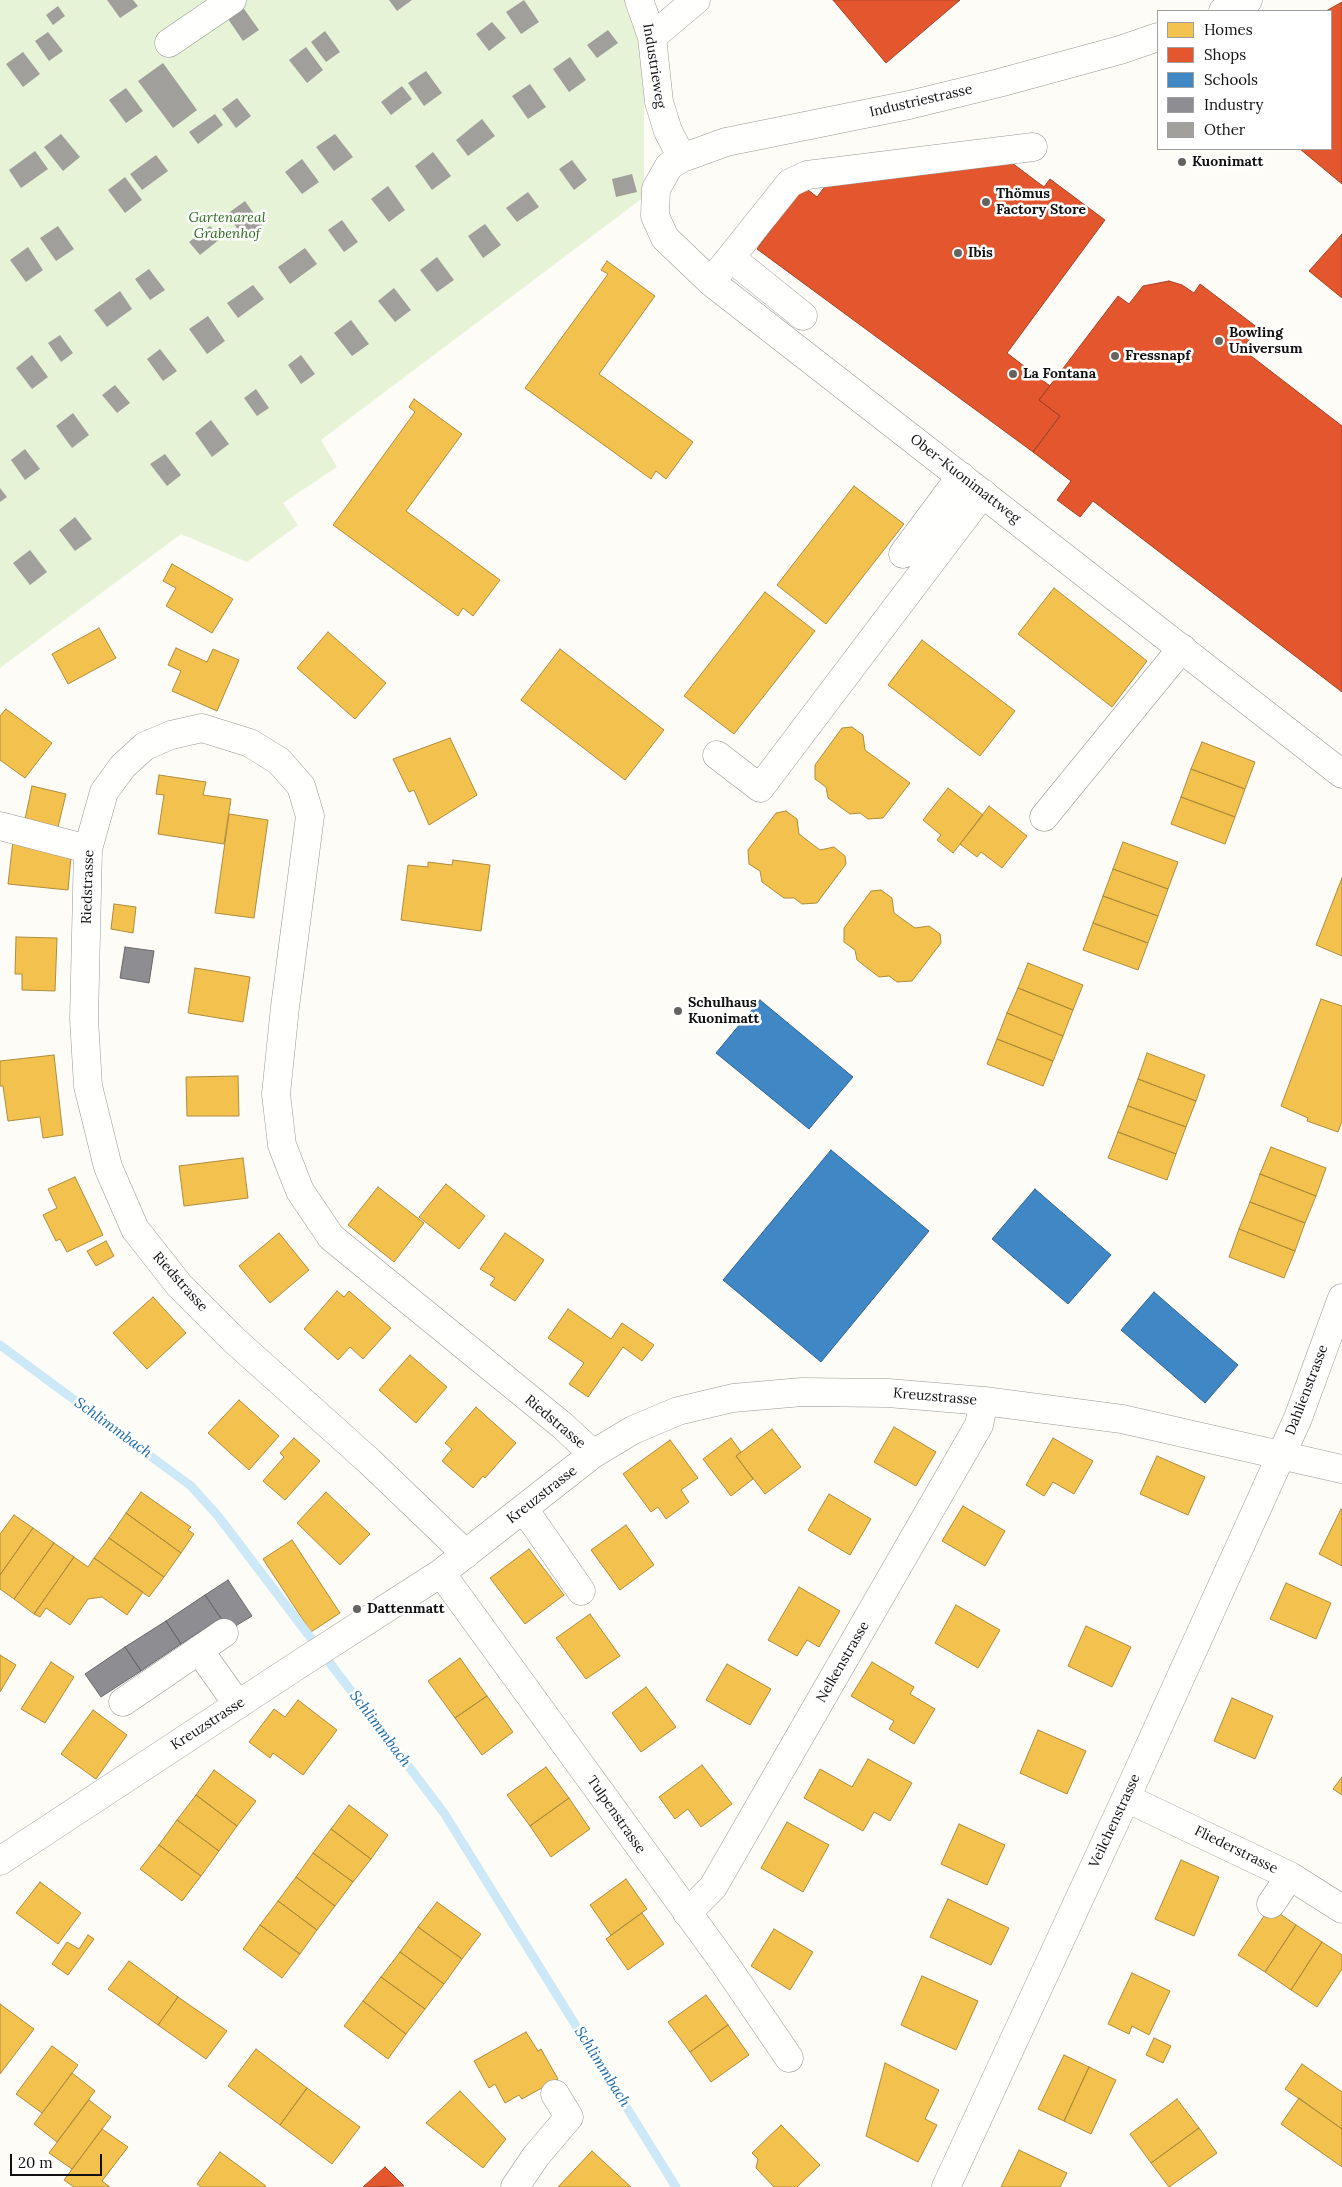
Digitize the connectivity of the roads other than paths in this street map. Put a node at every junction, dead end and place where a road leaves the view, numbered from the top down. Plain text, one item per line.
1 (232, 0) edge
2 (639, 0) edge
3 (696, 0) edge
4 (1248, 0) edge
5 (1225, 10) edge
6 (1157, 36) edge
7 (652, 37) junction
8 (169, 43) dead end
9 (1033, 147) dead end
10 (682, 158) junction
11 (731, 258) junction
12 (711, 282) junction
13 (803, 316) dead end
14 (961, 476) junction
15 (983, 493) junction
16 (903, 554) dead end
17 (1182, 648) junction
18 (717, 754) dead end
19 (1342, 774) edge
20 (1044, 817) dead end
21 (0, 826) edge
22 (88, 849) junction
23 (1342, 1298) edge
24 (984, 1401) junction
25 (593, 1454) junction
26 (1282, 1454) junction
27 (1342, 1469) edge
28 (524, 1509) junction
29 (466, 1554) junction
30 (442, 1574) junction
31 (581, 1591) dead end
32 (224, 1633) dead end
33 (199, 1650) junction
34 (123, 1702) dead end
35 (238, 1705) junction
36 (1126, 1798) junction
37 (0, 1861) edge
38 (1290, 1876) junction
39 (1271, 1904) dead end
40 (1342, 1909) edge
41 (687, 1913) junction
42 (789, 2058) dead end
43 (554, 2094) dead end
44 (514, 2187) edge
45 (946, 2187) edge

1 - 8 street
2 - 7 street, Industrieweg
3 - 7 street
4 - 5 street
6 - 10 street, Industriestrasse
7 - 10 street, Industrieweg
9 - 11 street
10 - 12 street, Ober-Kuonimattweg
11 - 12 street
11 - 13 street
12 - 14 street, Ober-Kuonimattweg
14 - 15 street, Ober-Kuonimattweg
14 - 16 street
15 - 17 street, Ober-Kuonimattweg
15 - 18 street
17 - 19 street, Ober-Kuonimattweg
17 - 20 street
21 - 22 street
22 - 25 street, Riedstrasse
22 - 29 street, Riedstrasse
23 - 26 street, Dahlienstrasse
24 - 25 street, Kreuzstrasse
24 - 26 street, Kreuzstrasse
24 - 41 street, Nelkenstrasse
25 - 28 street, Kreuzstrasse
26 - 27 street, Kreuzstrasse
26 - 36 street, Veilchenstrasse
28 - 29 street, Kreuzstrasse
28 - 31 street
29 - 30 street, Kreuzstrasse
30 - 35 street, Kreuzstrasse
30 - 41 street, Tulpenstrasse
32 - 33 street
33 - 34 street
33 - 35 street
35 - 37 street, Kreuzstrasse
36 - 38 street, Fliederstrasse
36 - 45 street, Veilchenstrasse
38 - 39 street
38 - 40 street, Fliederstrasse
41 - 42 street, Tulpenstrasse
43 - 44 street

